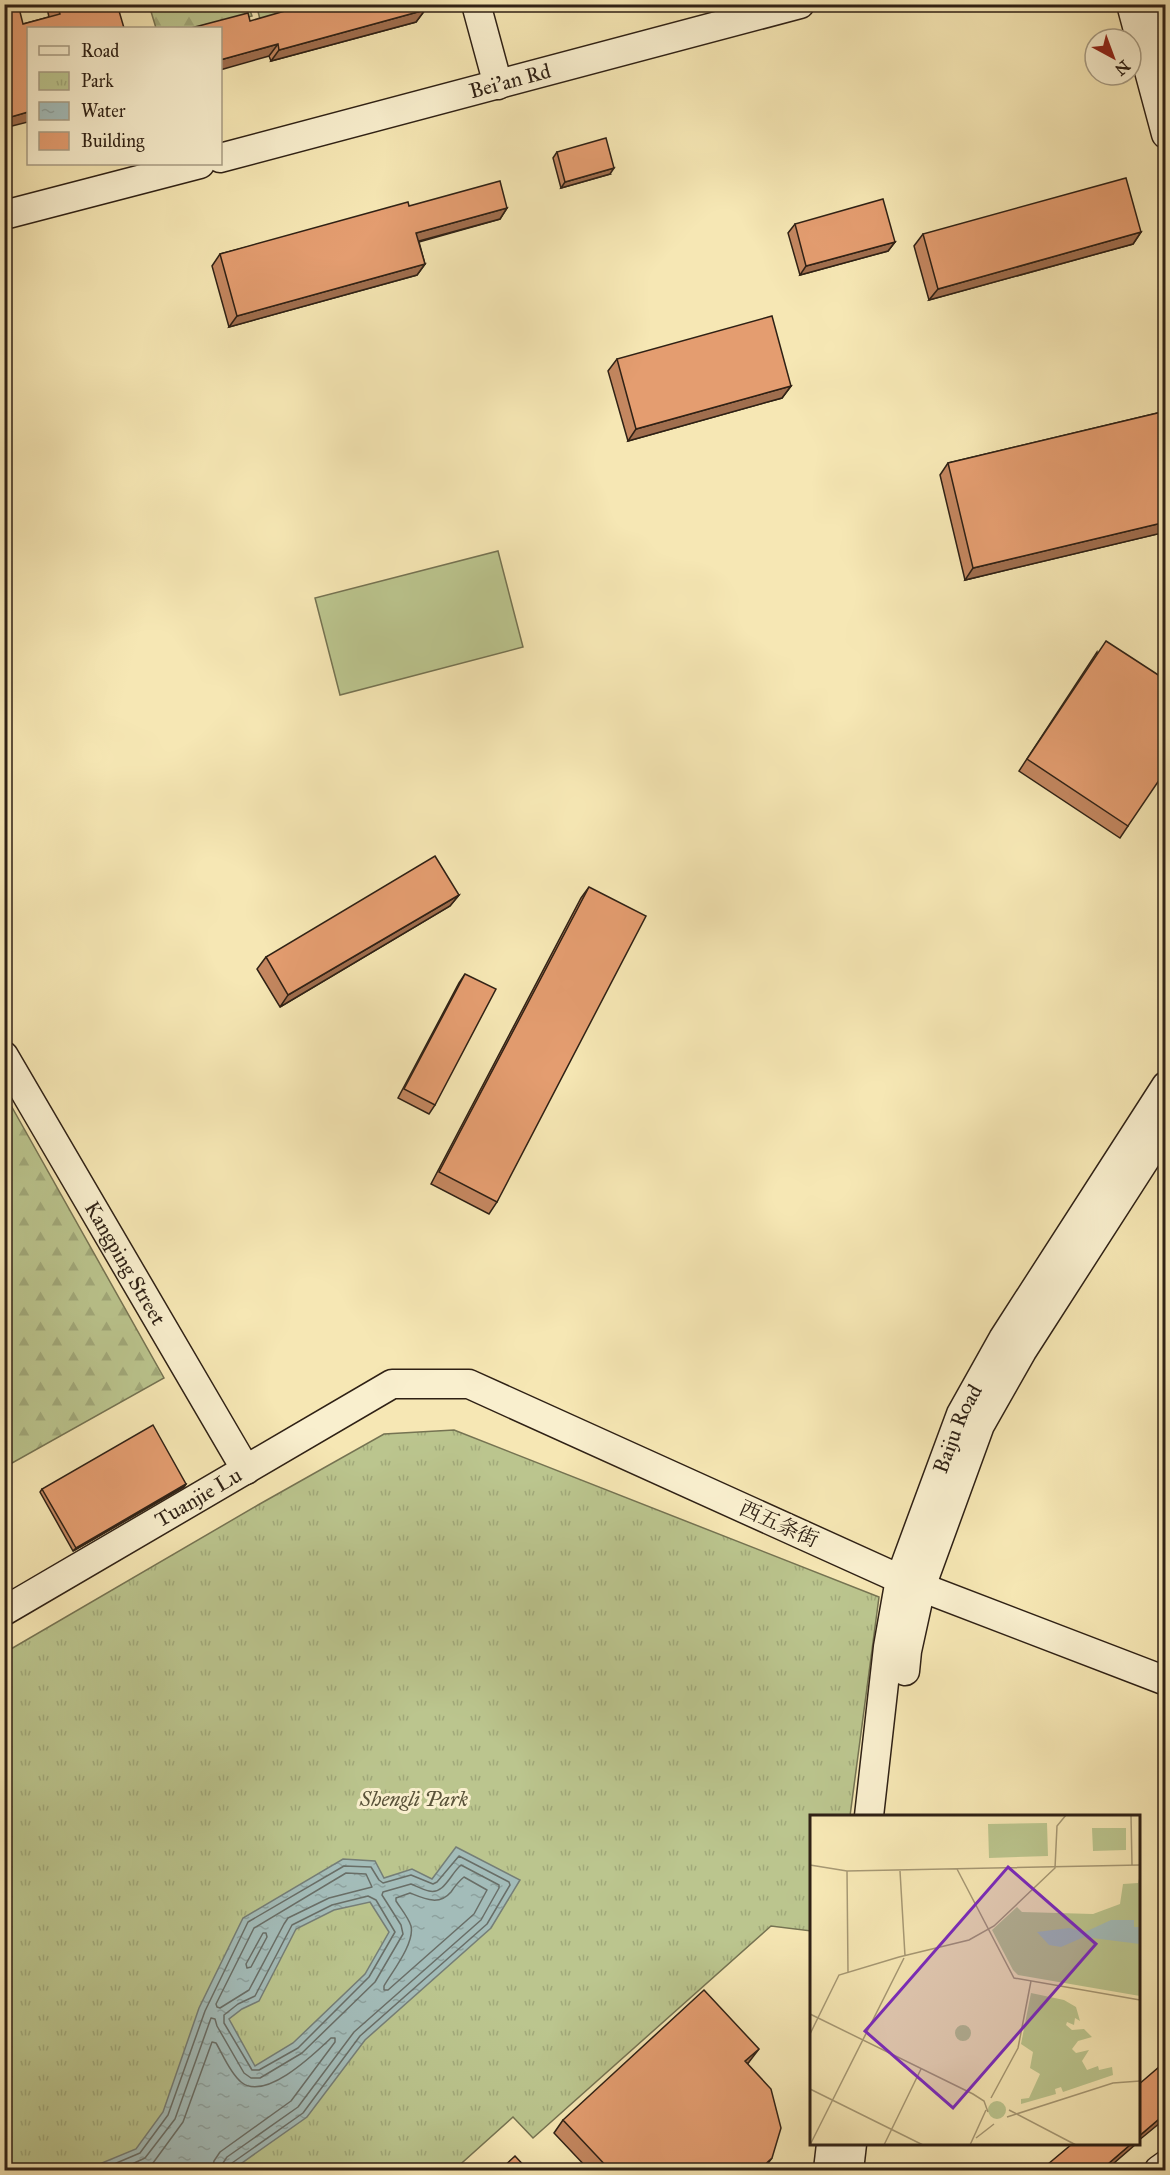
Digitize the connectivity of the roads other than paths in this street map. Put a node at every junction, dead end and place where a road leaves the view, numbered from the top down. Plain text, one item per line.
1 (476, 4) edge
2 (800, 4) edge
3 (1131, 4) edge
4 (1155, 4) edge
5 (1166, 45) edge
6 (498, 85) junction
7 (1166, 134) edge
8 (222, 157) edge
9 (196, 165) edge
10 (4, 215) edge
11 (4, 1056) edge
12 (1166, 1086) edge
13 (1166, 1127) edge
14 (392, 1384) joint
15 (246, 1470) junction
16 (911, 1583) junction
17 (4, 1611) edge
18 (1166, 1681) edge
19 (869, 1815) edge
20 (888, 1815) edge
21 (831, 2145) edge
22 (852, 2145) edge
23 (1166, 2165) edge
24 (828, 2170) edge
25 (849, 2170) edge
26 (1159, 2170) edge

1 - 6 street
2 - 6 street, Bei’an Rd
3 - 7 street
4 - 5 street
6 - 8 street, Bei’an Rd
9 - 10 street
11 - 15 street, Kangping Street
12 - 16 street, Baiju Road
13 - 16 street, Baiju Road
14 - 15 street, Tuanjie Lu
14 - 16 street, 西五条街
15 - 17 street, Tuanjie Lu
16 - 18 street, 西五条街
16 - 19 street, Baiju Road
16 - 20 street, Baiju Road
21 - 24 street
22 - 25 street
23 - 26 street

